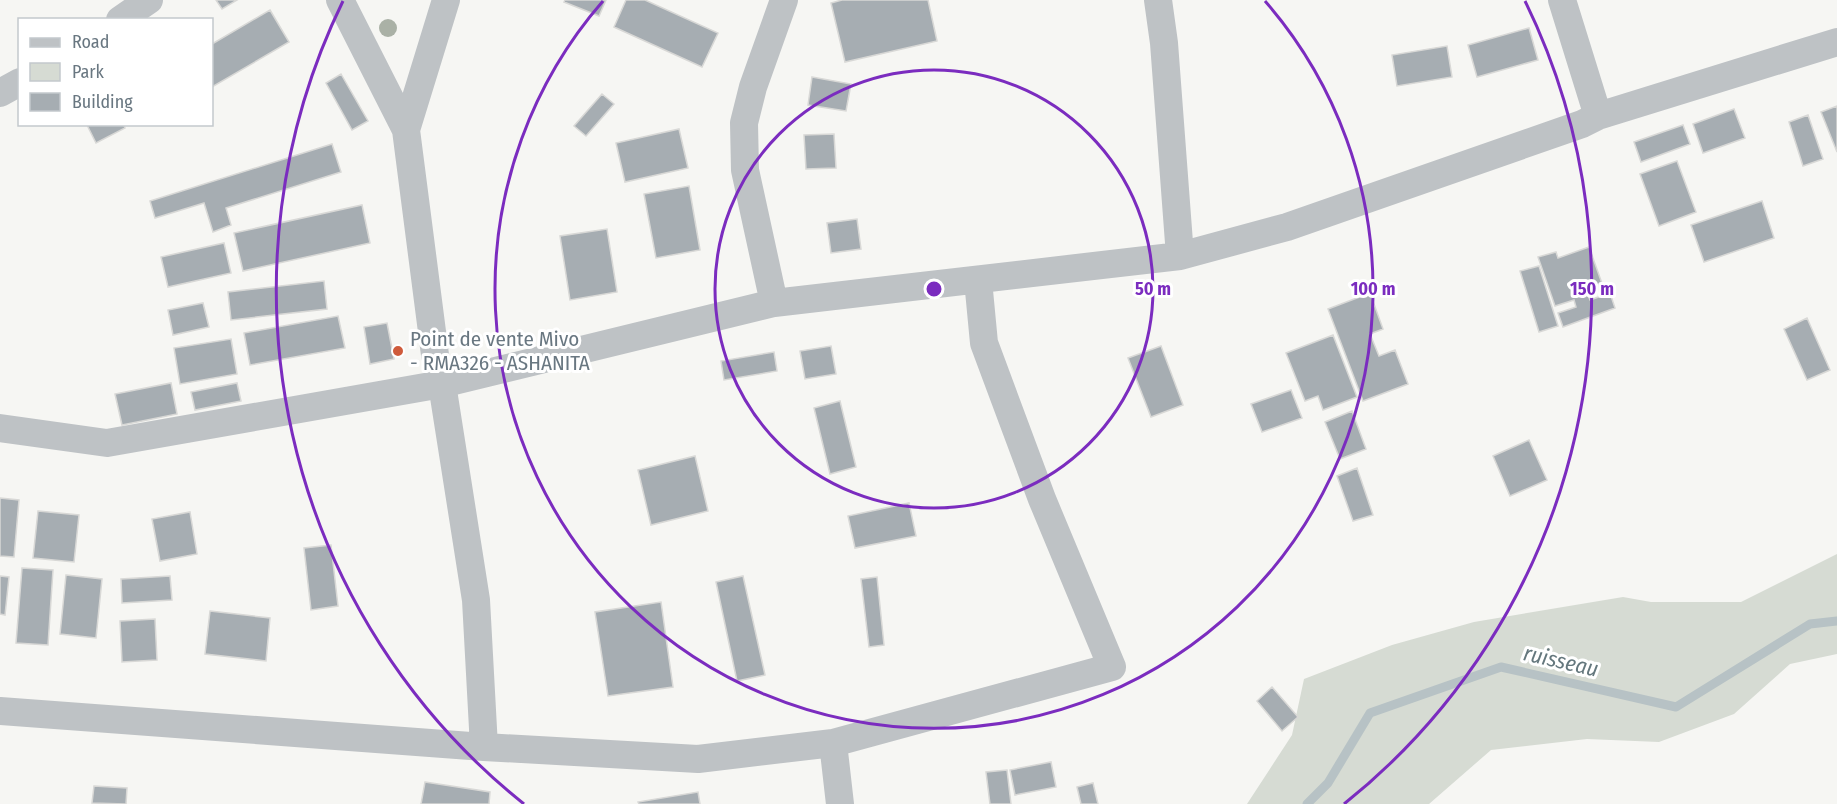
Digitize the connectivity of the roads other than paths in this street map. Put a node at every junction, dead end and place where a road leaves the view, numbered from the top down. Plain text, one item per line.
1 (149, 0) edge
2 (340, 0) edge
3 (446, 0) edge
4 (784, 0) edge
5 (1158, 0) edge
6 (1563, 0) edge
7 (123, 18) edge
8 (1837, 42) edge
9 (18, 83) edge
10 (0, 93) edge
11 (1598, 116) junction
12 (406, 130) junction
13 (1180, 256) junction
14 (978, 280) junction
15 (774, 303) junction
16 (442, 384) junction
17 (0, 428) edge
18 (0, 711) edge
19 (833, 743) junction
20 (484, 747) junction
21 (840, 804) edge

1 - 7 street
2 - 12 street
3 - 12 street
4 - 15 street
5 - 13 street
6 - 11 street
8 - 11 street
9 - 10 street
11 - 13 street
12 - 16 street
13 - 14 street
14 - 15 street
14 - 19 street
15 - 16 street
16 - 17 street
16 - 20 street
18 - 20 street
19 - 20 street
19 - 21 street

